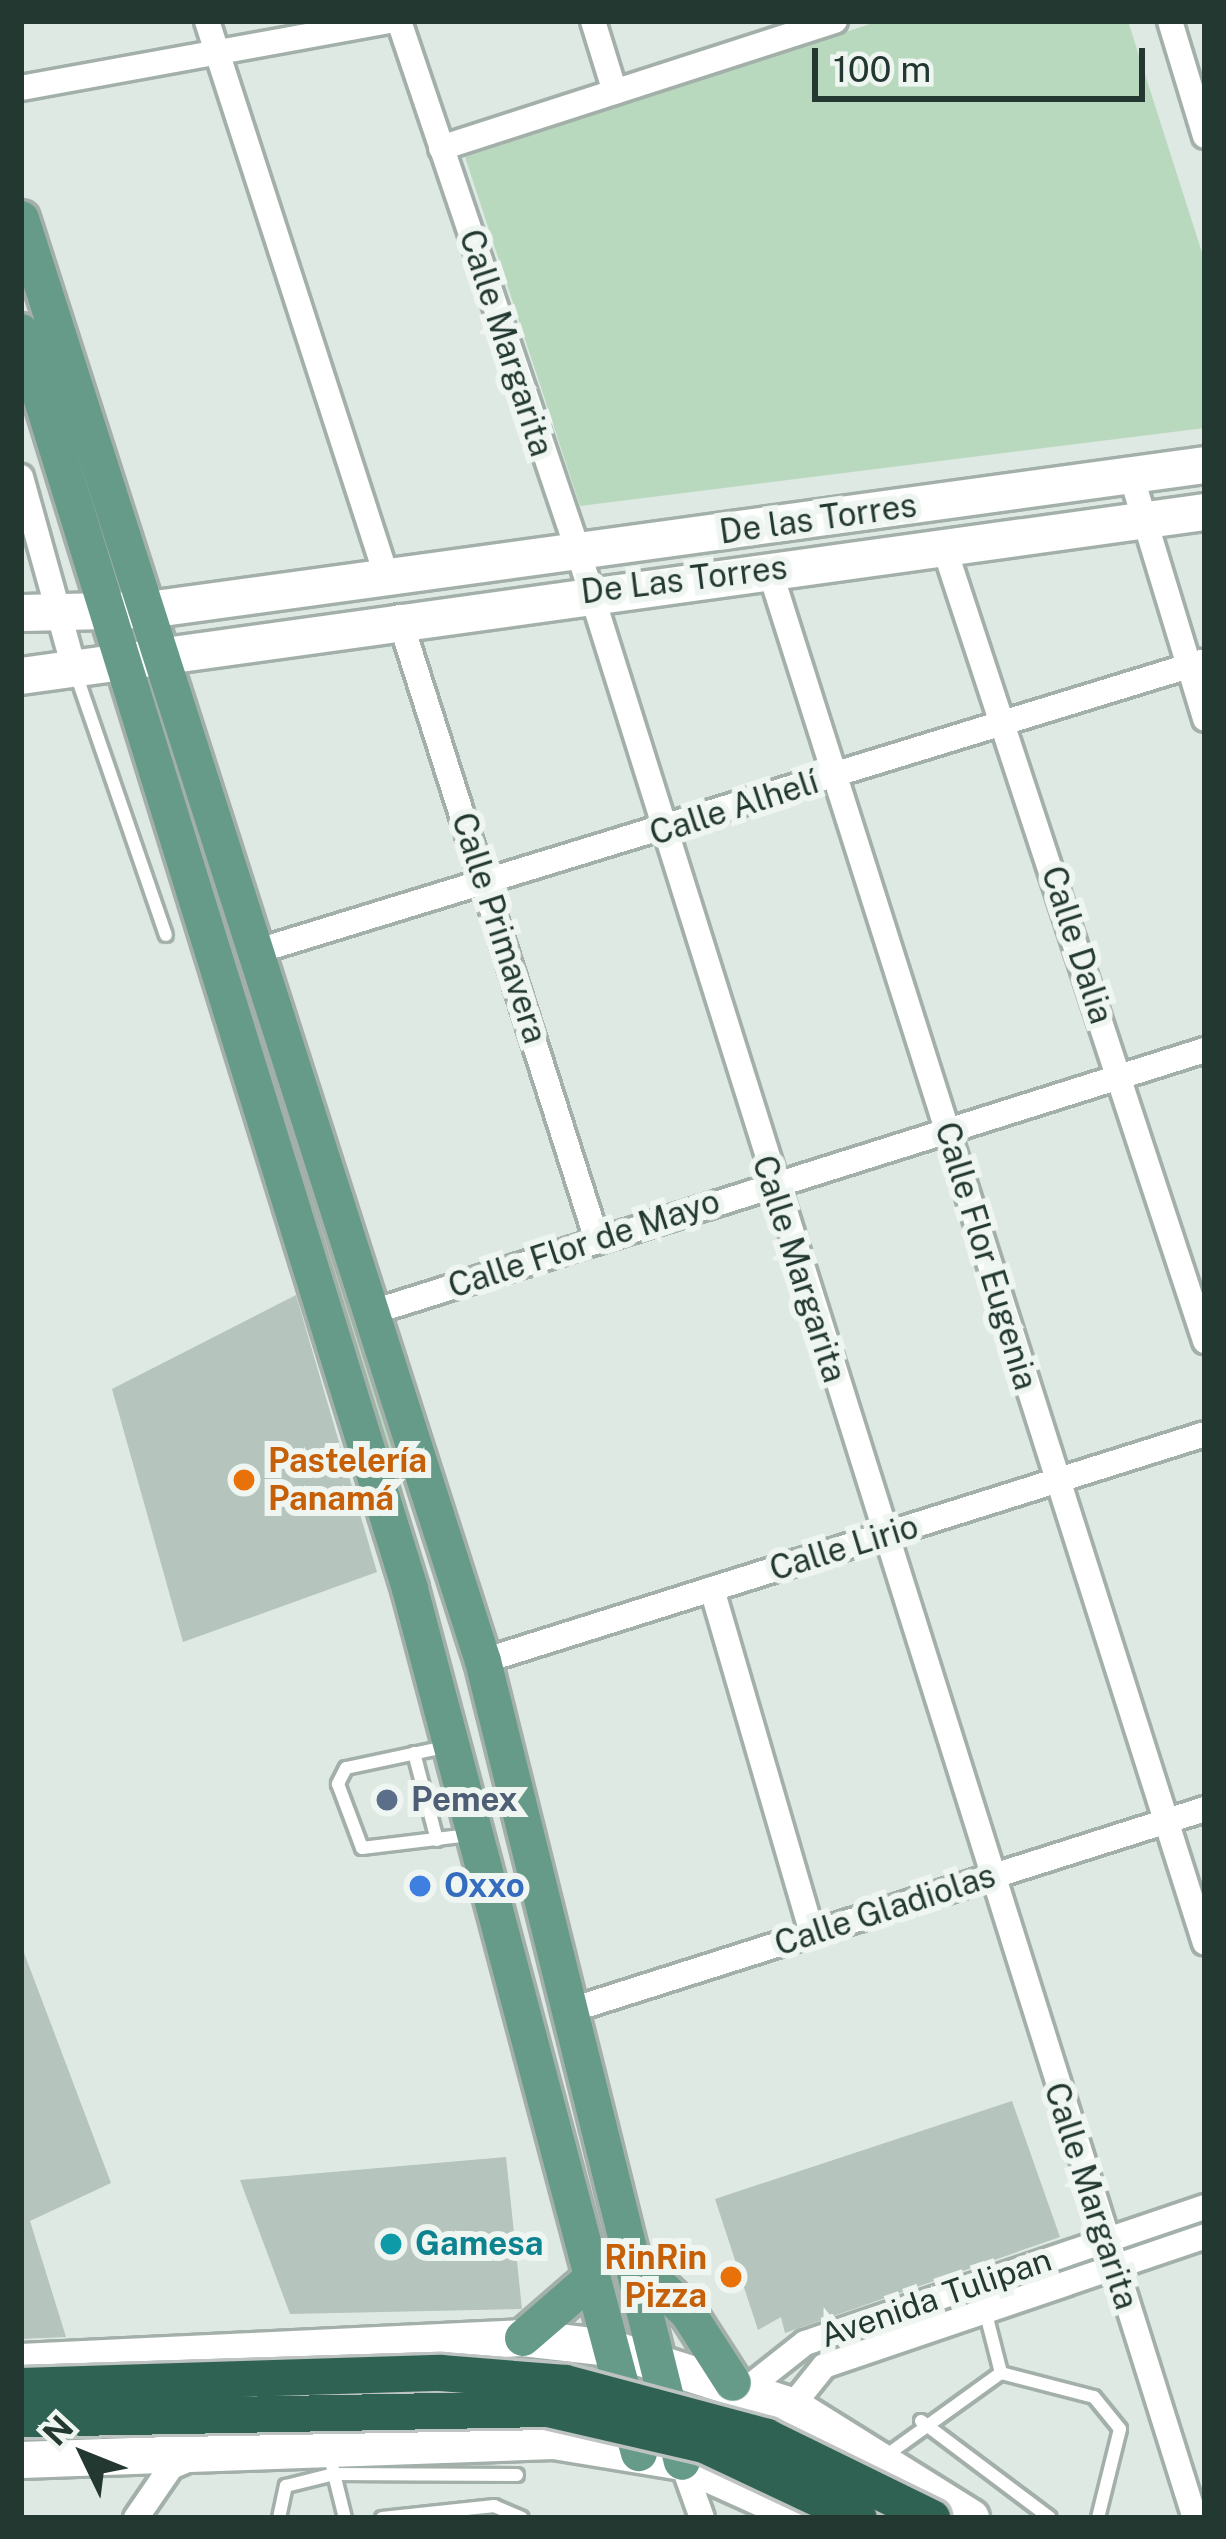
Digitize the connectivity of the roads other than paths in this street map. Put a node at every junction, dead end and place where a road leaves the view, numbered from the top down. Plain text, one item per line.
1 (207, 21) edge
2 (395, 21) edge
3 (592, 21) edge
4 (835, 21) edge
5 (1170, 21) edge
6 (787, 28) edge
7 (218, 53) junction
8 (21, 88) edge
9 (615, 92) junction
10 (1205, 136) edge
11 (441, 148) junction
12 (21, 219) edge
13 (21, 332) edge
14 (1205, 465) edge
15 (1131, 475) junction
16 (21, 477) edge
17 (1205, 512) edge
18 (1142, 521) junction
19 (945, 550) junction
20 (579, 554) junction
21 (769, 568) junction
22 (387, 578) junction
23 (590, 592) junction
24 (63, 607) junction
25 (110, 609) junction
26 (148, 610) junction
27 (21, 613) edge
28 (399, 617) junction
29 (164, 653) junction
30 (127, 659) junction
31 (1197, 664) edge
32 (74, 668) junction
33 (21, 676) edge
34 (1205, 719) edge
35 (1004, 726) junction
36 (830, 776) junction
37 (659, 834) junction
38 (486, 884) junction
39 (166, 934) dead end
40 (261, 950) junction
41 (1205, 1050) edge
42 (1121, 1077) junction
43 (948, 1133) junction
44 (772, 1183) junction
45 (597, 1240) junction
46 (376, 1311) junction
47 (1205, 1341) edge
48 (1205, 1434) edge
49 (1056, 1481) junction
50 (883, 1535) junction
51 (712, 1589) junction
52 (483, 1661) junction
53 (452, 1745) junction
54 (414, 1754) junction
55 (1205, 1809) edge
56 (1166, 1821) junction
57 (475, 1834) junction
58 (437, 1840) junction
59 (991, 1876) junction
60 (812, 1933) junction
61 (1205, 1943) edge
62 (566, 2012) junction
63 (1205, 2207) edge
64 (1205, 2236) edge
65 (1108, 2254) junction
66 (632, 2260) junction
67 (590, 2280) junction
68 (975, 2302) junction
69 (524, 2338) junction
70 (312, 2348) junction
71 (610, 2348) junction
72 (651, 2357) junction
73 (21, 2362) edge
74 (1001, 2372) junction
75 (741, 2385) junction
76 (21, 2386) edge
77 (792, 2406) junction
78 (21, 2419) edge
79 (921, 2421) junction
80 (639, 2452) junction
81 (202, 2453) junction
82 (884, 2457) junction
83 (330, 2459) junction
84 (21, 2460) edge
85 (517, 2475) dead end
86 (685, 2475) junction
87 (956, 2516) edge
88 (136, 2518) edge
89 (279, 2518) edge
90 (345, 2518) edge
91 (382, 2518) edge
92 (523, 2518) edge
93 (703, 2518) edge
94 (806, 2518) edge
95 (836, 2518) edge
96 (859, 2518) edge
97 (1051, 2518) edge
98 (1097, 2518) edge
99 (1195, 2518) edge

1 - 7 street
2 - 7 street
2 - 11 street, Calle Margarita
3 - 9 street
4 - 6 street
5 - 10 street
6 - 9 street
7 - 8 street
7 - 22 street
9 - 11 street
11 - 20 street, Calle Margarita
12 - 26 main road
13 - 25 main road
14 - 15 street, De las Torres
15 - 18 street
15 - 20 street, De las Torres
16 - 24 street
17 - 18 street, De Las Torres
18 - 19 street, De Las Torres
18 - 31 street
19 - 21 street, De Las Torres
19 - 35 street, Calle Dalia
20 - 22 street, De las Torres
20 - 23 street, Calle Margarita
21 - 23 street, De Las Torres
21 - 36 street, Calle Flor Eugenia
22 - 26 street, De las Torres
23 - 28 street, De Las Torres
23 - 37 street, Calle Margarita
24 - 25 street, De las Torres
24 - 27 street, De las Torres
24 - 32 street
25 - 26 street, De las Torres
25 - 30 main road
26 - 29 main road
28 - 29 street, De Las Torres
28 - 38 street, Calle Primavera
29 - 30 street, De Las Torres
29 - 40 main road
30 - 32 street, De Las Torres
30 - 53 main road
31 - 34 street
31 - 35 street, Calle Alhelí
32 - 33 street, De Las Torres
32 - 39 lane
35 - 36 street, Calle Alhelí
35 - 42 street, Calle Dalia
36 - 37 street, Calle Alhelí
36 - 43 street, Calle Flor Eugenia
37 - 38 street, Calle Alhelí
37 - 44 street, Calle Margarita
38 - 40 street, Calle Alhelí
38 - 45 street, Calle Primavera
40 - 46 main road
41 - 42 street, Calle Flor de Mayo
42 - 43 street, Calle Flor de Mayo
42 - 47 street, Calle Dalia
43 - 44 street, Calle Flor de Mayo
43 - 49 street, Calle Flor Eugenia
44 - 45 street, Calle Flor de Mayo
44 - 50 street, Calle Margarita
45 - 46 street, Calle Flor de Mayo
46 - 52 main road
48 - 49 street, Calle Lirio
49 - 50 street, Calle Lirio
49 - 56 street, Calle Flor Eugenia
50 - 51 street, Calle Lirio
50 - 59 street, Calle Margarita
51 - 52 street, Calle Lirio
51 - 60 street
52 - 62 main road
53 - 54 lane
53 - 57 main road
54 - 58 lane
54 - 58 lane
55 - 56 street, Calle Gladiolas
56 - 59 street, Calle Gladiolas
56 - 61 street, Calle Flor Eugenia
57 - 58 lane
57 - 67 main road
59 - 60 street, Calle Gladiolas
59 - 65 street, Calle Margarita
60 - 62 street, Calle Gladiolas
62 - 66 main road
63 - 65 street, Avenida Tulipan
64 - 65 street, Avenida Tulipan
65 - 68 street, Avenida Tulipan
65 - 99 street, Calle Margarita
66 - 72 main road
66 - 75 main road
67 - 69 main road
67 - 71 main road
68 - 74 lane
68 - 75 street, Avenida Tulipan
68 - 77 street, Avenida Tulipan
69 - 70 street
69 - 71 street
70 - 73 street
70 - 83 street
71 - 72 street
71 - 80 main road
72 - 75 street
72 - 86 main road
74 - 79 lane
74 - 98 lane
75 - 77 street
76 - 87 highway, bridge
77 - 82 street
78 - 96 highway, bridge
79 - 82 lane
79 - 97 lane
80 - 83 street
80 - 86 street
81 - 83 street
81 - 84 street
81 - 88 street
82 - 87 street
82 - 95 street
83 - 85 lane
83 - 89 lane
83 - 90 lane
86 - 93 street
86 - 94 street
91 - 92 lane

